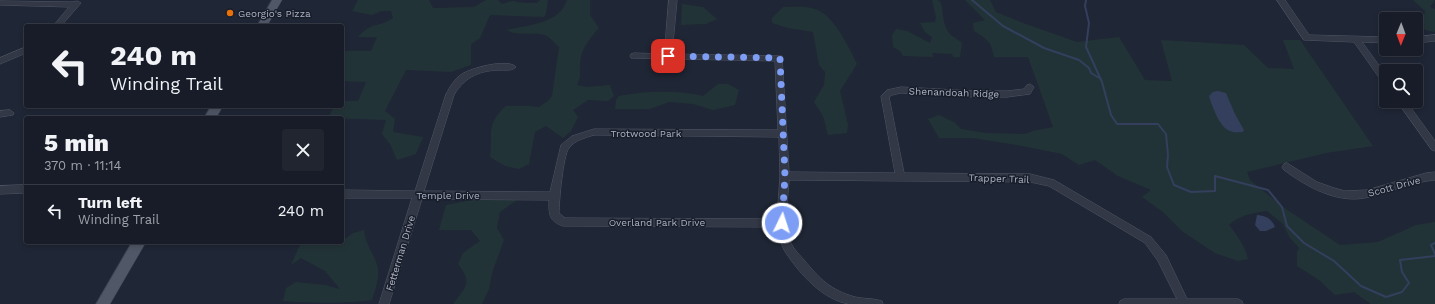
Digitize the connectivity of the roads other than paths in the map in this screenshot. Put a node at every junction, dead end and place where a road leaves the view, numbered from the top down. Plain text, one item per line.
1 (277, 0) edge
2 (673, 0) edge
3 (1281, 0) edge
4 (78, 2) edge
5 (0, 4) edge
6 (59, 24) edge
7 (263, 24) edge
8 (1435, 38) edge
9 (1356, 39) junction
10 (1423, 39) edge
11 (1379, 40) edge
12 (24, 51) edge
13 (634, 56) dead end
14 (668, 56) junction
15 (0, 61) edge
16 (512, 67) dead end
17 (1379, 71) edge
18 (1030, 87) dead end
19 (1406, 108) edge
20 (10, 113) dead end
21 (0, 114) edge
22 (782, 134) junction
23 (1435, 148) edge
24 (1288, 167) dead end
25 (785, 176) junction
26 (900, 176) junction
27 (1435, 176) edge
28 (24, 189) edge
29 (0, 190) edge
30 (344, 194) edge
31 (417, 195) junction
32 (554, 196) junction
33 (782, 223) junction
34 (138, 244) edge
35 (103, 304) edge
36 (384, 304) edge
37 (878, 304) edge
38 (1124, 304) edge
39 (1184, 304) edge
40 (1238, 304) edge

1 - 7 main road
2 - 14 street
3 - 9 street
4 - 5 street
4 - 6 street
8 - 10 street
9 - 11 street
9 - 17 street
12 - 15 street
13 - 14 street
14 - 22 street
16 - 31 street, Fetterman Drive
18 - 26 street, Shenandoah Ridge
19 - 23 street
20 - 21 street
22 - 25 street
22 - 32 street, Trotwood Park
24 - 27 street, Scott Drive
25 - 26 street, Trapper Trail
25 - 33 street
26 - 39 street, Trapper Trail
28 - 29 street
30 - 31 street, Temple Drive
31 - 32 street, Temple Drive
31 - 36 street, Fetterman Drive
32 - 33 street, Overland Park Drive
33 - 37 street
34 - 35 main road
38 - 39 street
39 - 40 street

